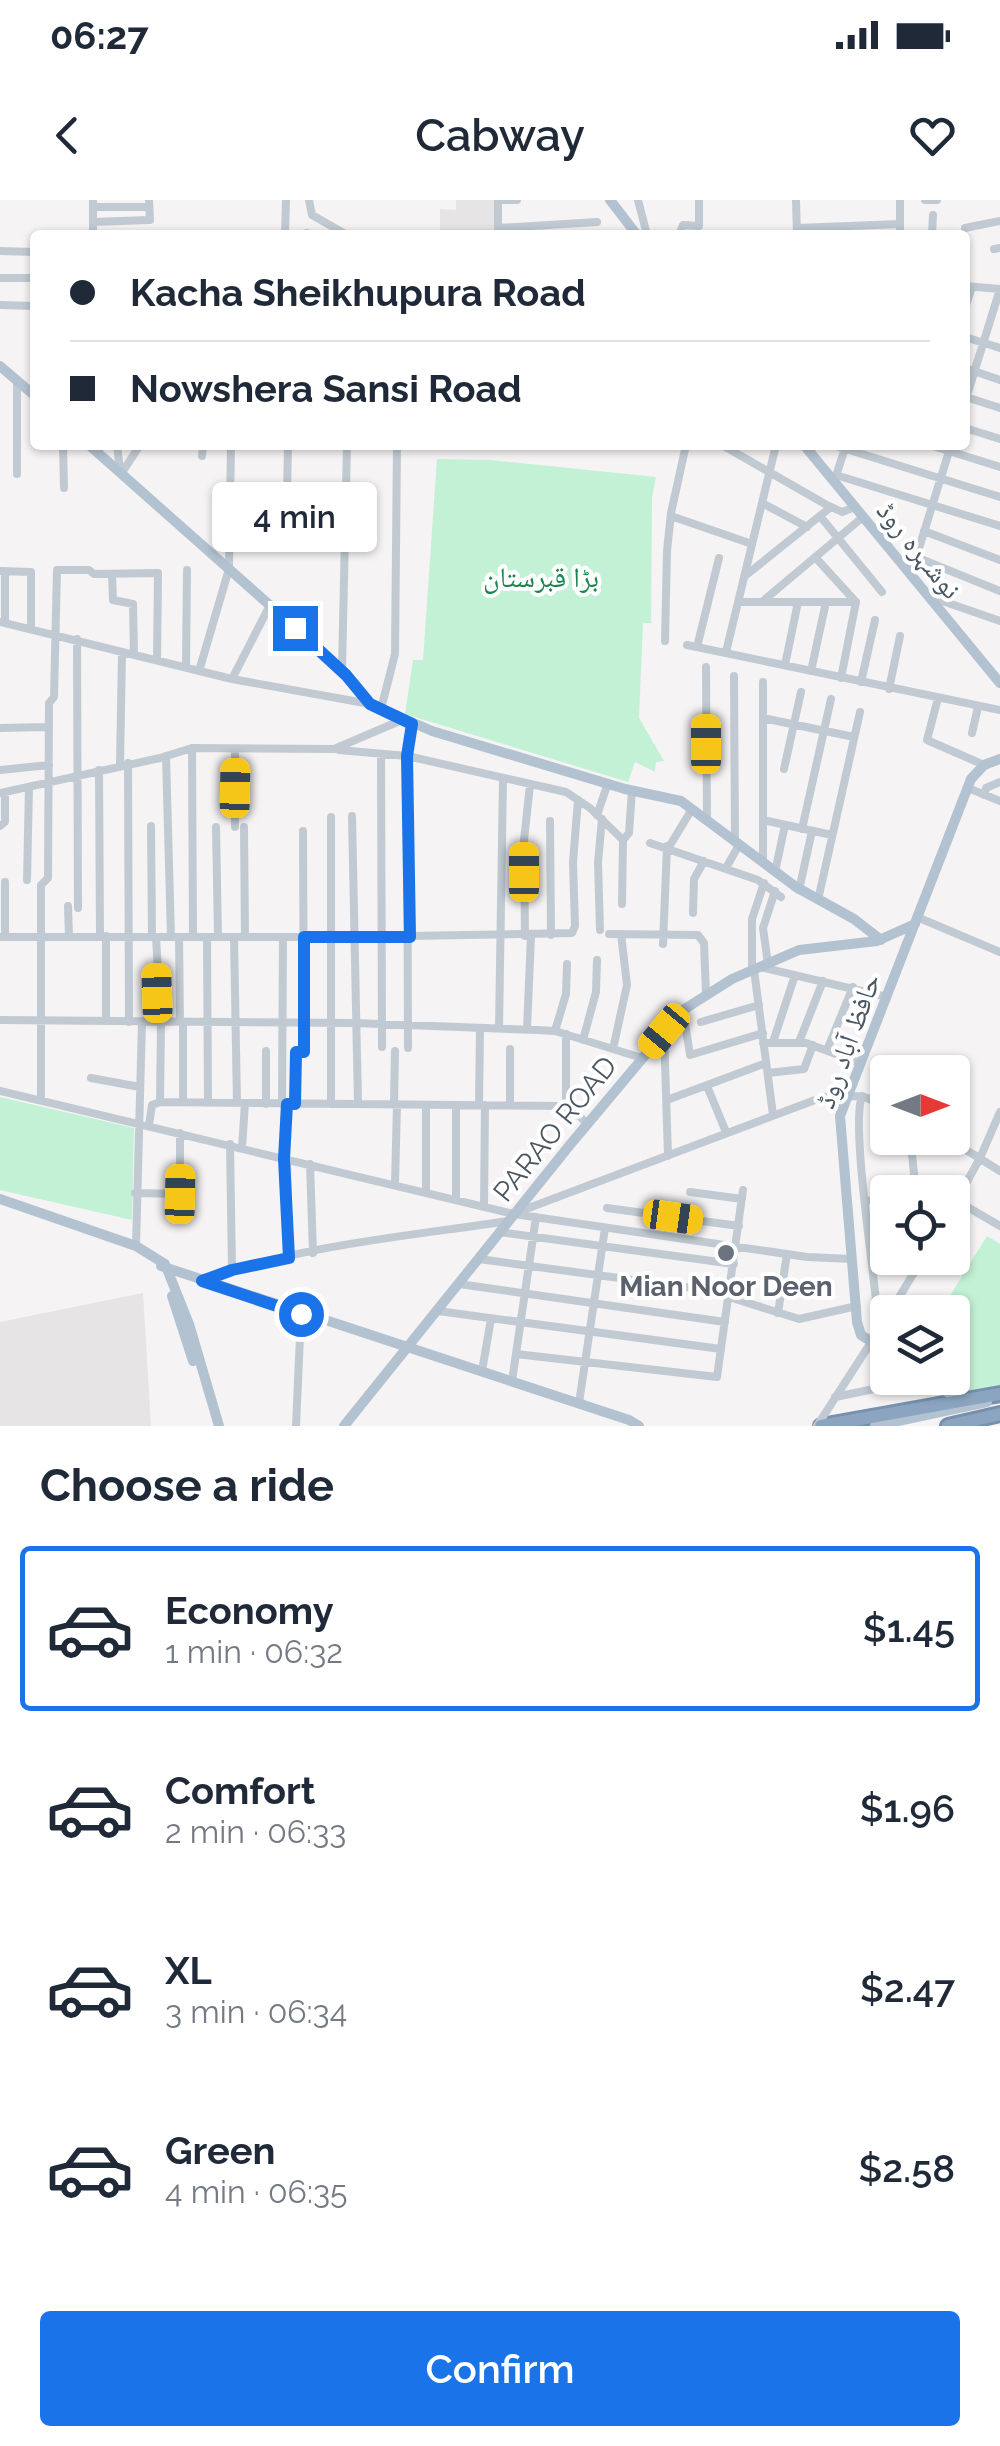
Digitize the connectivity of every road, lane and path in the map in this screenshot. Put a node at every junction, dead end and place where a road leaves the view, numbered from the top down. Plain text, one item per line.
1 (286, 200) edge
2 (309, 200) edge
3 (517, 200) edge
4 (610, 200) edge
5 (638, 200) edge
6 (699, 200) edge
7 (796, 200) edge
8 (900, 200) edge
9 (925, 200) edge
10 (937, 200) edge
11 (123, 203) edge
12 (149, 203) edge
13 (93, 204) edge
14 (933, 214) dead end
15 (122, 221) junction
16 (1000, 221) edge
17 (93, 222) junction
18 (597, 222) dead end
19 (900, 224) junction
20 (965, 228) dead end
21 (93, 230) edge
22 (285, 230) edge
23 (331, 230) edge
24 (498, 230) edge
25 (509, 230) edge
26 (633, 230) edge
27 (646, 230) edge
28 (681, 230) edge
29 (797, 230) edge
30 (823, 230) edge
31 (900, 230) edge
32 (932, 230) edge
33 (0, 251) edge
34 (30, 252) edge
35 (0, 278) edge
36 (30, 278) edge
37 (970, 286) edge
38 (0, 306) edge
39 (30, 306) edge
40 (970, 339) edge
41 (984, 343) junction
42 (1000, 348) edge
43 (0, 366) edge
44 (970, 370) edge
45 (1000, 380) edge
46 (17, 381) junction
47 (30, 392) edge
48 (970, 400) edge
49 (1000, 408) edge
50 (970, 430) edge
51 (1000, 439) edge
52 (63, 450) edge
53 (95, 450) edge
54 (118, 450) edge
55 (137, 450) edge
56 (203, 450) edge
57 (231, 450) edge
58 (288, 450) edge
59 (347, 450) edge
60 (397, 450) edge
61 (685, 450) edge
62 (731, 450) edge
63 (775, 450) edge
64 (809, 450) edge
65 (844, 450) edge
66 (854, 450) edge
67 (950, 450) edge
68 (956, 450) edge
69 (202, 456) dead end
70 (1000, 467) edge
71 (770, 472) junction
72 (17, 474) dead end
73 (121, 474) junction
74 (835, 479) junction
75 (941, 479) junction
76 (64, 488) dead end
77 (1000, 496) edge
78 (762, 503) junction
79 (932, 505) junction
80 (831, 507) junction
81 (859, 512) junction
82 (671, 516) junction
83 (820, 516) junction
84 (1000, 526) edge
85 (807, 527) junction
86 (924, 532) junction
87 (838, 538) junction
88 (752, 544) junction
89 (346, 546) junction
90 (815, 557) junction
91 (916, 557) junction
92 (719, 558) dead end
93 (1000, 560) edge
94 (229, 569) junction
95 (187, 570) dead end
96 (3, 572) edge
97 (112, 574) junction
98 (910, 575) junction
99 (744, 576) junction
100 (1000, 590) edge
101 (882, 592) dead end
102 (928, 596) junction
103 (738, 602) junction
104 (761, 602) junction
105 (798, 602) junction
106 (826, 602) junction
107 (856, 602) junction
108 (270, 605) junction
109 (874, 620) dead end
110 (1000, 620) edge
111 (2, 622) edge
112 (30, 628) junction
113 (56, 634) junction
114 (900, 636) dead end
115 (78, 640) junction
116 (666, 641) dead end
117 (726, 652) junction
118 (122, 653) junction
119 (134, 655) junction
120 (158, 659) junction
121 (784, 665) junction
122 (186, 667) junction
123 (706, 667) dead end
124 (199, 670) junction
125 (810, 671) junction
126 (342, 672) junction
127 (734, 676) dead end
128 (840, 678) junction
129 (232, 679) junction
130 (762, 682) dead end
131 (861, 682) junction
132 (1000, 683) edge
133 (889, 689) junction
134 (800, 692) dead end
135 (938, 698) junction
136 (831, 699) dead end
137 (376, 706) junction
138 (978, 706) junction
139 (1000, 710) edge
140 (860, 712) dead end
141 (763, 718) junction
142 (407, 722) junction
143 (793, 724) junction
144 (49, 727) junction
145 (0, 728) edge
146 (824, 730) junction
147 (972, 734) dead end
148 (854, 736) junction
149 (192, 748) junction
150 (236, 749) junction
151 (334, 749) junction
152 (381, 755) junction
153 (166, 756) junction
154 (407, 756) junction
155 (1000, 759) edge
156 (49, 764) junction
157 (124, 764) junction
158 (984, 766) junction
159 (784, 769) dead end
160 (0, 770) edge
161 (100, 770) junction
162 (77, 776) junction
163 (502, 779) junction
164 (1000, 782) edge
165 (49, 783) junction
166 (608, 783) junction
167 (530, 785) junction
168 (29, 787) junction
169 (968, 788) junction
170 (632, 790) junction
171 (2, 793) edge
172 (984, 795) junction
173 (578, 800) junction
174 (1000, 802) edge
175 (692, 809) junction
176 (352, 816) dead end
177 (331, 817) dead end
178 (600, 817) junction
179 (707, 820) junction
180 (763, 820) junction
181 (550, 821) dead end
182 (784, 825) junction
183 (0, 826) edge
184 (151, 826) dead end
185 (216, 827) dead end
186 (802, 829) junction
187 (812, 831) junction
188 (302, 832) dead end
189 (832, 835) junction
190 (623, 840) junction
191 (650, 843) dead end
192 (737, 843) junction
193 (668, 847) junction
194 (704, 860) junction
195 (764, 863) junction
196 (726, 868) junction
197 (775, 872) junction
198 (28, 880) dead end
199 (5, 882) dead end
200 (764, 883) junction
201 (799, 890) junction
202 (818, 900) junction
203 (622, 904) dead end
204 (693, 913) dead end
205 (916, 921) junction
206 (621, 934) junction
207 (663, 934) junction
208 (550, 935) junction
209 (103, 936) junction
210 (129, 936) junction
211 (500, 936) junction
212 (528, 936) junction
213 (2, 937) edge
214 (42, 937) junction
215 (69, 937) junction
216 (154, 937) junction
217 (175, 937) junction
218 (193, 937) junction
219 (207, 937) junction
220 (218, 937) junction
221 (234, 937) junction
222 (245, 937) junction
223 (283, 937) junction
224 (304, 937) junction
225 (332, 937) junction
226 (383, 937) junction
227 (410, 937) junction
228 (353, 938) junction
229 (881, 940) junction
230 (663, 944) dead end
231 (1000, 952) edge
232 (597, 960) dead end
233 (567, 964) dead end
234 (758, 968) junction
235 (795, 975) junction
236 (824, 981) junction
237 (853, 988) junction
238 (706, 995) junction
239 (886, 997) junction
240 (759, 1005) junction
241 (683, 1010) junction
242 (0, 1020) edge
243 (42, 1020) junction
244 (106, 1022) junction
245 (129, 1022) junction
246 (142, 1022) junction
247 (161, 1022) junction
248 (181, 1022) junction
249 (208, 1022) junction
250 (237, 1022) junction
251 (701, 1022) dead end
252 (282, 1023) junction
253 (303, 1023) junction
254 (332, 1023) junction
255 (356, 1023) junction
256 (382, 1024) junction
257 (408, 1025) junction
258 (480, 1028) junction
259 (499, 1028) junction
260 (527, 1029) junction
261 (555, 1031) junction
262 (664, 1031) junction
263 (566, 1034) junction
264 (766, 1039) junction
265 (583, 1040) junction
266 (798, 1042) junction
267 (813, 1046) junction
268 (382, 1047) dead end
269 (408, 1048) dead end
270 (510, 1049) dead end
271 (613, 1049) junction
272 (827, 1050) junction
273 (266, 1051) dead end
274 (394, 1051) dead end
275 (642, 1058) junction
276 (766, 1063) junction
277 (860, 1064) junction
278 (768, 1074) junction
279 (91, 1078) dead end
280 (708, 1086) junction
281 (140, 1087) junction
282 (0, 1090) edge
283 (848, 1094) junction
284 (862, 1096) junction
285 (40, 1099) junction
286 (870, 1099) edge
287 (667, 1100) junction
288 (160, 1102) junction
289 (183, 1102) junction
290 (208, 1103) junction
291 (241, 1103) junction
292 (266, 1104) junction
293 (288, 1104) junction
294 (332, 1104) junction
295 (358, 1104) junction
296 (396, 1104) junction
297 (426, 1104) junction
298 (456, 1104) junction
299 (482, 1105) junction
300 (510, 1105) junction
301 (566, 1108) junction
302 (1000, 1112) edge
303 (774, 1115) junction
304 (144, 1124) junction
305 (587, 1124) junction
306 (997, 1129) edge
307 (180, 1132) junction
308 (726, 1132) junction
309 (230, 1144) junction
310 (242, 1148) junction
311 (970, 1152) edge
312 (668, 1156) junction
313 (912, 1156) dead end
314 (980, 1158) junction
315 (286, 1159) junction
316 (310, 1164) junction
317 (1000, 1171) edge
318 (915, 1175) edge
319 (970, 1175) edge
320 (395, 1184) junction
321 (426, 1191) junction
322 (690, 1192) dead end
323 (135, 1193) junction
324 (456, 1199) junction
325 (867, 1200) junction
326 (870, 1200) edge
327 (0, 1201) edge
328 (484, 1206) junction
329 (607, 1208) dead end
330 (970, 1211) edge
331 (536, 1217) junction
332 (511, 1218) junction
333 (739, 1226) junction
334 (1000, 1226) edge
335 (605, 1228) junction
336 (500, 1232) junction
337 (533, 1236) junction
338 (136, 1246) junction
339 (602, 1246) junction
340 (736, 1246) junction
341 (313, 1253) junction
342 (787, 1254) junction
343 (289, 1258) junction
344 (479, 1258) junction
345 (852, 1259) junction
346 (734, 1264) junction
347 (529, 1265) junction
348 (165, 1268) junction
349 (232, 1270) junction
350 (598, 1273) junction
351 (202, 1281) junction
352 (459, 1284) junction
353 (525, 1293) junction
354 (729, 1295) junction
355 (875, 1295) edge
356 (594, 1302) junction
357 (857, 1306) junction
358 (438, 1311) junction
359 (778, 1312) junction
360 (301, 1314) junction
361 (490, 1319) junction
362 (725, 1322) junction
363 (520, 1324) junction
364 (590, 1332) junction
365 (870, 1340) edge
366 (870, 1345) edge
367 (410, 1347) junction
368 (721, 1350) junction
369 (516, 1354) junction
370 (585, 1362) junction
371 (482, 1371) junction
372 (512, 1381) junction
373 (870, 1390) edge
374 (952, 1395) edge
375 (836, 1397) junction
376 (1000, 1400) edge
377 (962, 1402) junction
378 (579, 1403) junction
379 (1000, 1414) edge
380 (216, 1426) edge
381 (296, 1426) edge
382 (344, 1426) edge
383 (638, 1426) edge
384 (819, 1426) edge
385 (875, 1426) edge
386 (912, 1426) edge
387 (948, 1426) edge

1 - 22 street
2 - 23 street
3 - 24 street
4 - 26 main road
5 - 27 street
6 - 28 street
7 - 29 street
8 - 19 street
9 - 10 street
11 - 12 street
11 - 13 street
11 - 15 street
12 - 15 street
13 - 17 street
14 - 32 street
15 - 17 street
16 - 20 street
17 - 21 street
18 - 25 street
19 - 30 street
19 - 31 street
33 - 34 street
35 - 36 street
37 - 41 street
38 - 39 street
40 - 41 street
41 - 42 street
41 - 44 street
43 - 46 main road
44 - 45 street
46 - 47 main road
46 - 72 street
48 - 49 street
50 - 51 street
52 - 76 street
53 - 73 main road
54 - 73 street
55 - 73 street
56 - 69 street
57 - 94 street
58 - 89 street
59 - 89 street
60 - 137 street
61 - 82 street
62 - 71 street
63 - 71 street
64 - 74 main road, نوشہرہ روڈ
65 - 74 street
66 - 75 street
67 - 75 street
68 - 70 street
71 - 78 street
71 - 80 street
73 - 94 main road
74 - 79 street
74 - 81 main road, نوشہرہ روڈ
75 - 77 street
75 - 79 street
78 - 85 street
78 - 88 street
79 - 84 street
79 - 86 street
80 - 81 street
80 - 83 street
81 - 87 street
81 - 98 main road, نوشہرہ روڈ
82 - 88 street
82 - 116 street
83 - 85 street
83 - 87 street
85 - 99 street
86 - 91 street
86 - 93 street
87 - 90 street
87 - 101 street
88 - 99 street
89 - 126 street
90 - 104 street
90 - 107 street
91 - 98 street
91 - 100 street
92 - 117 street
94 - 108 main road
94 - 124 street
95 - 122 street
96 - 111 street
96 - 112 street
97 - 113 street
97 - 119 street
97 - 120 street
98 - 102 main road, نوشہرہ روڈ
99 - 103 street
102 - 110 street
102 - 132 main road, نوشہرہ روڈ
103 - 104 street
103 - 117 street
104 - 105 street
105 - 106 street
105 - 121 street
106 - 107 street
106 - 125 street
107 - 128 street
108 - 126 main road
108 - 129 street
109 - 131 street
111 - 112 street
112 - 113 street
113 - 115 street
113 - 144 street
114 - 133 street
115 - 118 street
115 - 162 street
117 - 121 street
118 - 119 street
118 - 157 street
119 - 120 street
120 - 122 street
121 - 125 street
122 - 124 street
123 - 179 street
124 - 129 street
125 - 128 street
126 - 137 main road
127 - 192 street
128 - 131 street
129 - 137 street
130 - 141 street
131 - 133 street
133 - 135 street
134 - 143 street
135 - 138 street
135 - 158 street
136 - 146 street
137 - 142 main road
138 - 139 street
138 - 147 street
140 - 148 street
141 - 143 street
141 - 180 street
142 - 151 street
142 - 154 street
142 - 166 main road
143 - 146 street
143 - 159 street
144 - 145 street
144 - 156 street
146 - 148 street
146 - 186 street
148 - 189 street
149 - 150 street
149 - 153 street
149 - 218 street
150 - 151 street
150 - 222 street
151 - 152 street
152 - 154 street
152 - 226 street
153 - 157 street
153 - 217 street
154 - 163 street
154 - 227 street
155 - 158 main road
156 - 160 street
156 - 165 street
157 - 161 street
157 - 210 street
158 - 169 main road, حافظ آباد روڈ
161 - 162 street
161 - 209 street
162 - 165 street
162 - 215 street
163 - 167 street
163 - 211 street
164 - 172 street
165 - 168 street
165 - 214 street
166 - 170 main road
166 - 178 street
167 - 173 street
167 - 212 street
168 - 171 street
168 - 198 street
169 - 172 street
169 - 205 main road, حافظ آباد روڈ
170 - 175 main road
170 - 190 street
171 - 183 street
172 - 174 street
173 - 178 street
173 - 208 street
175 - 179 main road
175 - 193 street
176 - 228 street
177 - 225 street
178 - 190 street
178 - 206 street
179 - 192 main road
180 - 182 street
180 - 195 street
181 - 208 street
182 - 186 street
182 - 197 street
184 - 216 street
185 - 220 street
186 - 187 street
187 - 189 street
187 - 201 street
188 - 224 street
189 - 202 street
190 - 203 street
191 - 193 street
192 - 195 main road
192 - 196 street
193 - 194 street
193 - 207 street
194 - 196 street
194 - 204 street
195 - 197 main road
196 - 200 street
197 - 201 main road
199 - 213 street
200 - 234 street
200 - 234 street
201 - 202 main road
202 - 229 main road
205 - 229 main road, PARAO ROAD
205 - 231 street
205 - 239 main road, حافظ آباد روڈ
206 - 207 street
206 - 271 street
207 - 230 street
207 - 238 street
208 - 212 street
209 - 210 street
209 - 215 street
209 - 244 street
210 - 216 street
210 - 245 street
211 - 212 street
211 - 227 street
211 - 259 street
212 - 260 street
213 - 214 street
214 - 215 street
214 - 243 street
216 - 217 street
216 - 247 street
217 - 218 street
217 - 248 street
218 - 219 street
219 - 220 street
219 - 249 street
220 - 221 street
221 - 222 street
221 - 250 street
222 - 223 street
223 - 224 street
223 - 252 street
224 - 225 street
224 - 253 street
225 - 228 street
225 - 254 street
226 - 227 street
226 - 228 street
226 - 256 street
227 - 257 street
228 - 255 street
229 - 234 main road, PARAO ROAD
232 - 265 street
233 - 261 street
234 - 235 street
234 - 238 main road, PARAO ROAD
234 - 240 street
235 - 236 street
235 - 264 street
236 - 237 street
236 - 266 street
237 - 239 street
237 - 272 street
238 - 241 main road, PARAO ROAD
239 - 277 main road, حافظ آباد روڈ
240 - 251 street
240 - 264 street
241 - 262 main road, PARAO ROAD
241 - 264 street
242 - 243 street
243 - 244 street
243 - 285 street
244 - 245 street
245 - 246 street
246 - 247 street
246 - 281 street
247 - 248 street
247 - 288 street
248 - 249 street
248 - 289 street
249 - 250 street
249 - 290 street
250 - 252 street
250 - 291 street
252 - 253 street
252 - 293 street
253 - 254 street
253 - 293 street
254 - 255 street
254 - 294 street
255 - 256 street
255 - 295 street
256 - 257 street
256 - 268 street
257 - 258 street
257 - 269 street
258 - 259 street
258 - 299 street
259 - 260 street
260 - 261 street
261 - 263 street
262 - 275 main road, PARAO ROAD
262 - 287 street
263 - 265 street
263 - 301 street
264 - 266 street
264 - 276 street
265 - 271 street
266 - 267 street
267 - 272 street
267 - 278 street
270 - 300 street
271 - 275 street
272 - 277 street
273 - 292 street
274 - 296 street
275 - 305 main road, PARAO ROAD
276 - 278 street
276 - 280 street
277 - 283 main road, حافظ آباد روڈ
278 - 303 street
279 - 281 street
280 - 287 street
280 - 308 street
281 - 304 street
282 - 285 street
283 - 284 street
283 - 303 street
283 - 345 main road, حافظ آباد روڈ
284 - 286 street
284 - 325 street
285 - 304 street
287 - 312 street
288 - 289 street
288 - 304 street
289 - 290 street
290 - 291 street
291 - 292 street
291 - 310 street
292 - 293 street
293 - 294 street
293 - 315 street
294 - 295 street
295 - 296 street
296 - 297 street
296 - 320 street
297 - 298 street
297 - 321 street
298 - 299 street
298 - 324 street
299 - 300 street
299 - 328 street
300 - 301 street
301 - 305 street
302 - 306 street
303 - 308 street
304 - 307 street
304 - 323 street
305 - 332 main road, PARAO ROAD
306 - 314 street
307 - 309 street
307 - 323 street
308 - 312 street
309 - 310 street
309 - 349 street
310 - 315 street
311 - 314 street
312 - 332 street
313 - 318 street
314 - 317 street
314 - 319 street
315 - 316 street
315 - 343 street
316 - 320 street
316 - 341 street
320 - 321 street
321 - 324 street
322 - 333 street
323 - 338 street
324 - 328 street
325 - 326 street
325 - 355 street
327 - 338 main road
327 - 348 main road
328 - 332 street
329 - 333 street
330 - 334 street
331 - 332 street
331 - 335 street
331 - 337 street
332 - 336 main road, PARAO ROAD
332 - 341 street
333 - 340 street
335 - 339 street
335 - 340 street
336 - 337 street
336 - 344 main road, PARAO ROAD
337 - 339 street
337 - 347 street
338 - 348 main road
339 - 346 street
339 - 350 street
340 - 342 street
340 - 346 street
341 - 343 street
342 - 345 street
342 - 359 street
343 - 349 street
344 - 347 street
344 - 352 main road, PARAO ROAD
345 - 357 main road, حافظ آباد روڈ
346 - 354 street
347 - 350 street
347 - 353 street
348 - 351 main road
348 - 380 main road
349 - 351 street
350 - 354 street
350 - 356 street
351 - 360 main road
352 - 353 street
352 - 358 main road, PARAO ROAD
353 - 356 street
353 - 363 street
354 - 359 street
354 - 362 street
356 - 362 street
356 - 364 street
357 - 359 street
357 - 365 main road, حافظ آباد روڈ
358 - 361 street
358 - 367 main road, PARAO ROAD
360 - 367 main road
360 - 381 street
361 - 363 street
361 - 371 street
362 - 368 street
363 - 364 street
363 - 369 street
364 - 368 street
364 - 370 street
366 - 375 street
367 - 371 main road
367 - 382 main road, PARAO ROAD
368 - 370 street
369 - 370 street
369 - 372 street
370 - 378 street
371 - 372 main road
372 - 378 main road
373 - 375 street
374 - 377 main road
375 - 384 street
376 - 377 highway
376 - 385 main road
376 - 386 main road
377 - 384 highway
378 - 383 main road
379 - 387 highway

